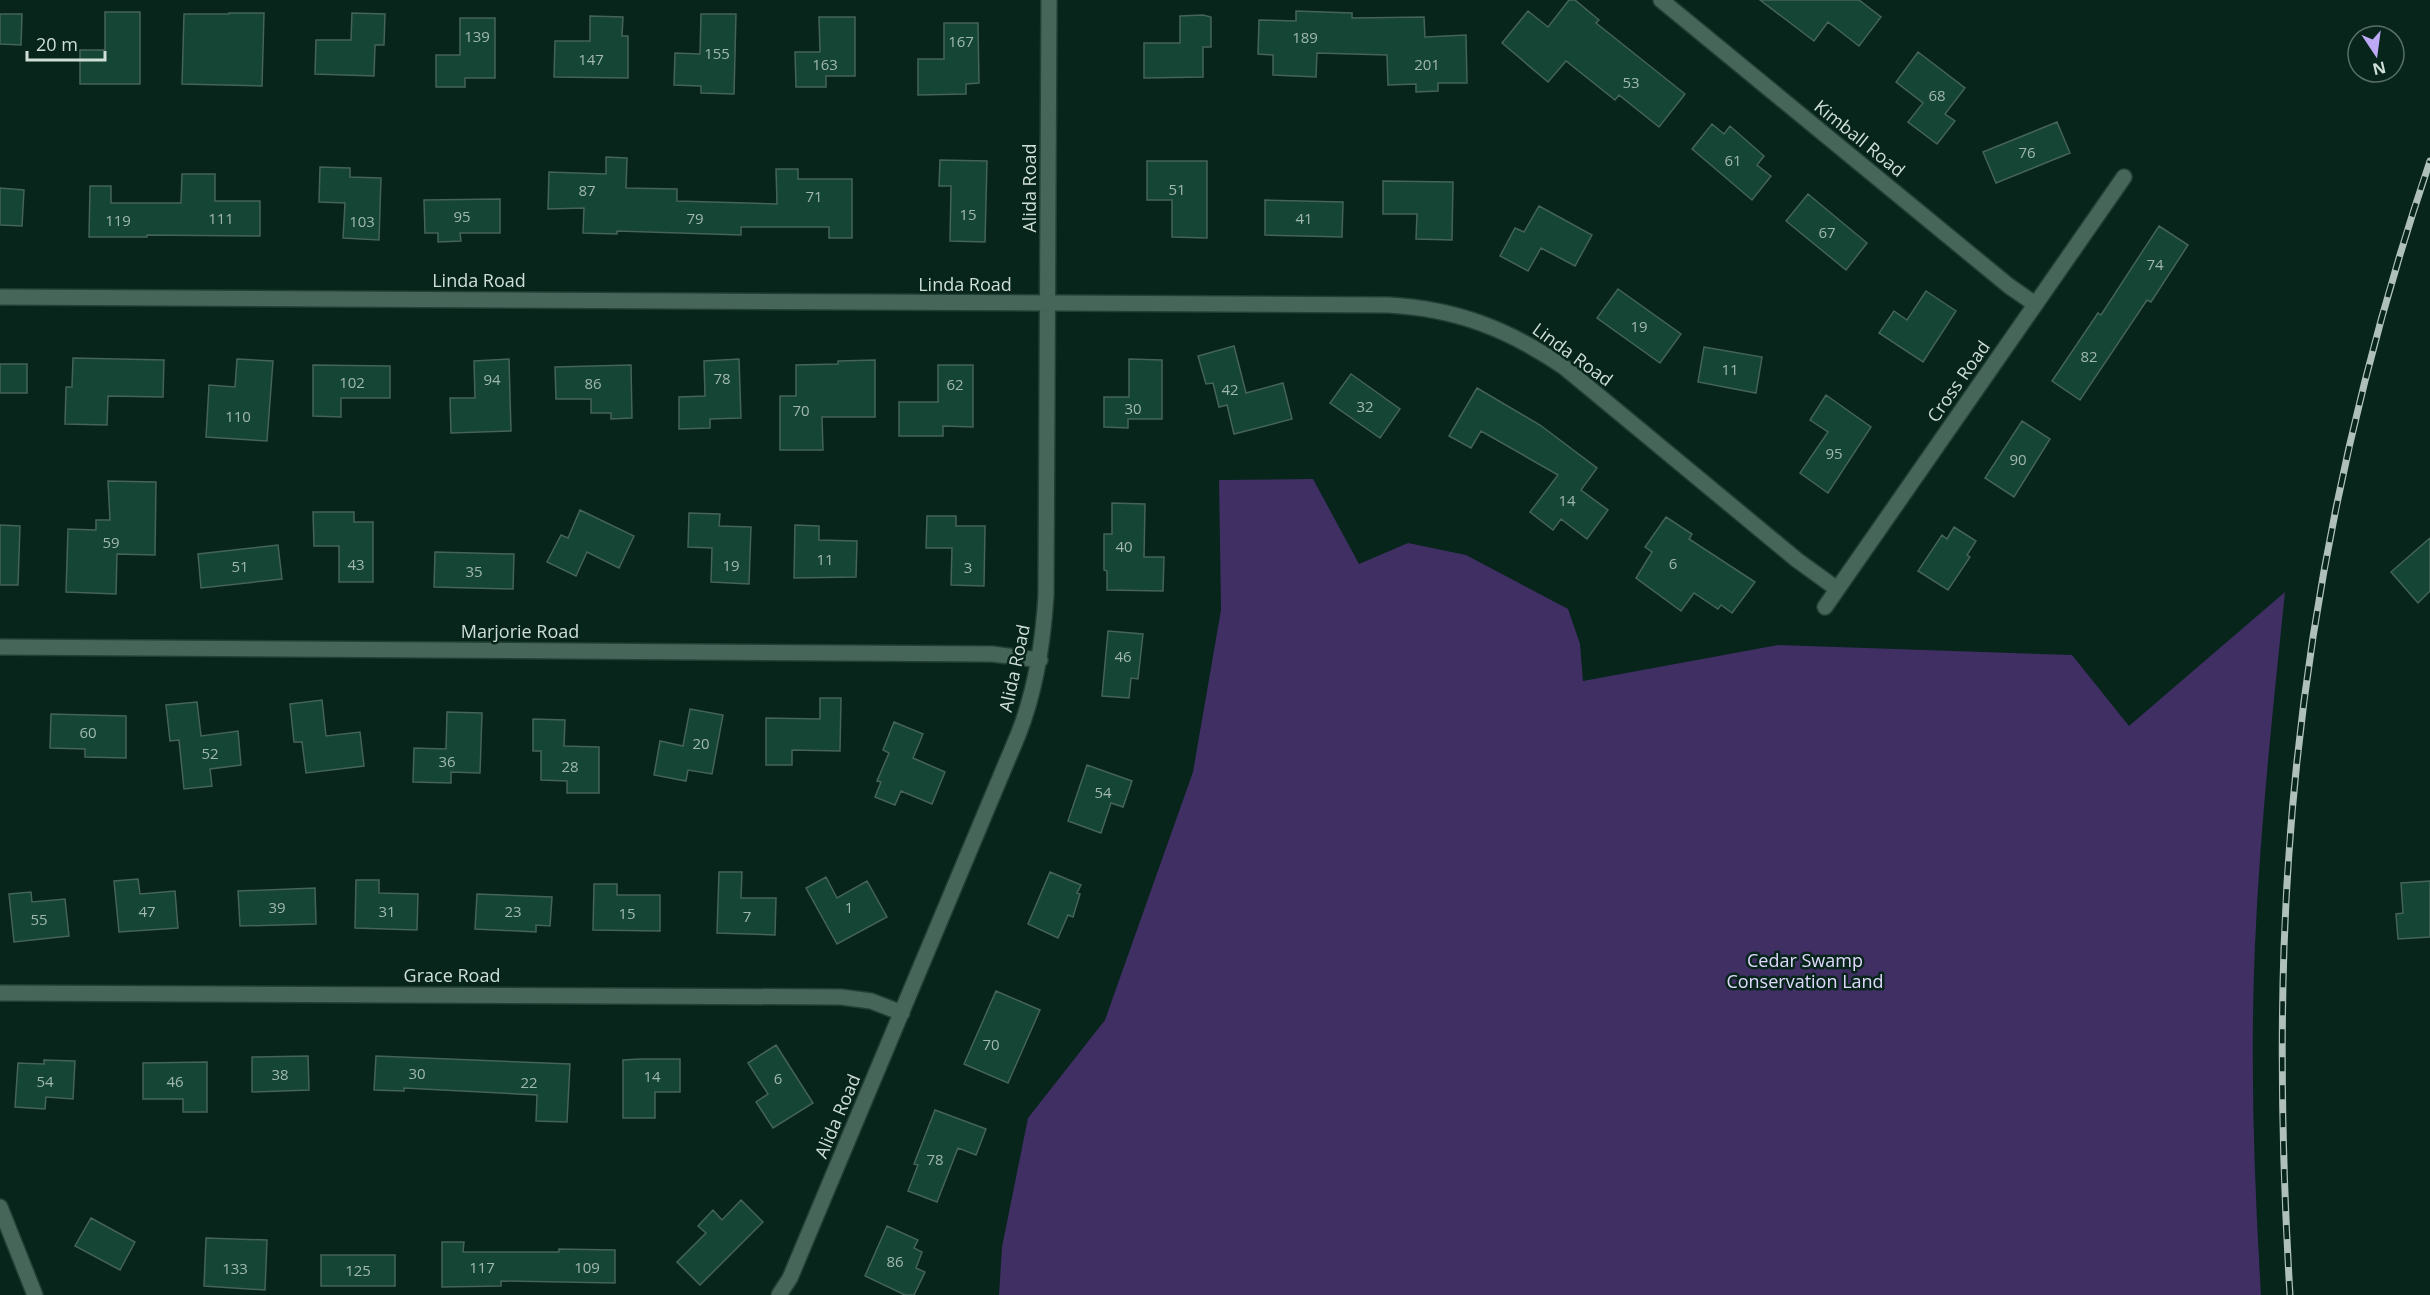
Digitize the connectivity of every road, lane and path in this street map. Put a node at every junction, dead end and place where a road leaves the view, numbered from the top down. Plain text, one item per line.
1 (1049, 0) edge
2 (1661, 0) edge
3 (2124, 177) dead end
4 (0, 297) edge
5 (1048, 304) junction
6 (2035, 304) junction
7 (1837, 590) junction
8 (1825, 607) dead end
9 (0, 647) edge
10 (1040, 660) junction
11 (0, 993) edge
12 (902, 1013) junction
13 (0, 1207) edge
14 (35, 1295) edge
15 (779, 1295) edge

1 - 5 street, Alida Road
2 - 6 street, Kimball Road
3 - 6 street, Cross Road
4 - 5 street, Linda Road
5 - 7 street, Linda Road
5 - 10 street, Alida Road
6 - 7 street, Cross Road
7 - 8 street, Cross Road
9 - 10 street, Marjorie Road
10 - 12 street, Alida Road
11 - 12 street, Grace Road
12 - 15 street, Alida Road
13 - 14 street

